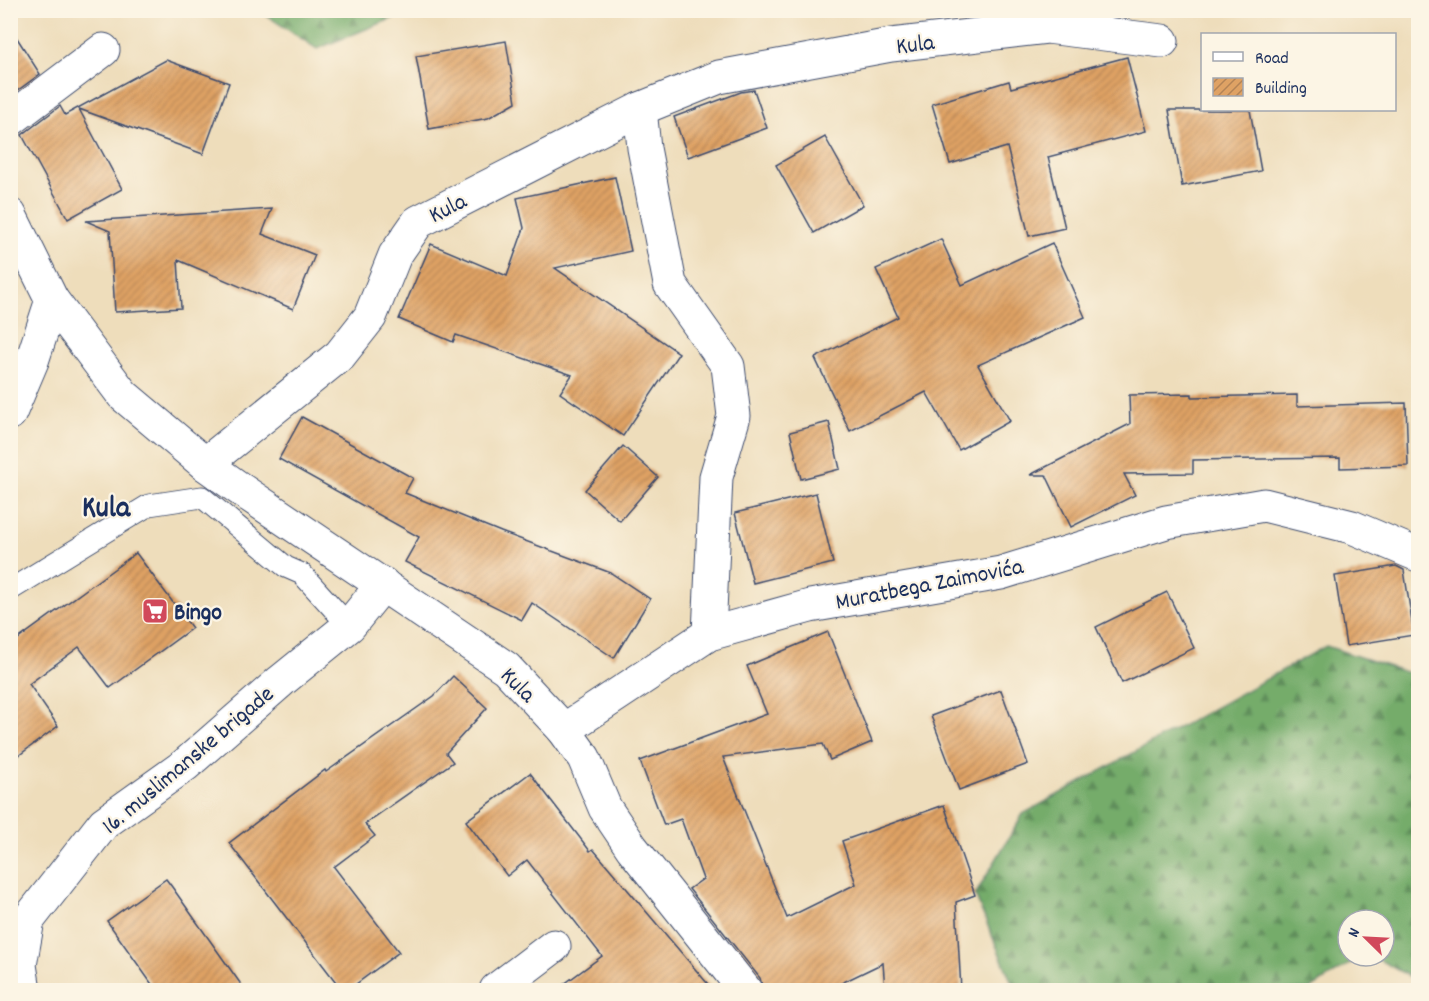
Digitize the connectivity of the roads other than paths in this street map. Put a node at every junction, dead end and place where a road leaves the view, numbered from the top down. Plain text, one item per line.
1 (1162, 41) dead end
2 (103, 50) dead end
3 (640, 109) junction
4 (10, 120) edge
5 (10, 215) edge
6 (52, 300) junction
7 (10, 413) edge
8 (206, 464) junction
9 (1419, 555) edge
10 (383, 584) junction
11 (10, 590) edge
12 (350, 626) junction
13 (709, 634) junction
14 (564, 730) junction
15 (554, 946) dead end
16 (24, 990) edge
17 (496, 990) edge
18 (746, 990) edge

1 - 3 street, Kula
2 - 4 street
3 - 8 street, Kula
3 - 13 street
5 - 6 street, Kula
6 - 7 street
6 - 8 street, Kula
8 - 10 street, Kula
9 - 13 street, Muratbega Zaimovića
10 - 12 street, 16. muslimanske brigade
10 - 14 street, Kula
11 - 12 lane
12 - 16 street, 16. muslimanske brigade
13 - 14 street, Muratbega Zaimovića
14 - 18 street, Kula
15 - 17 street

